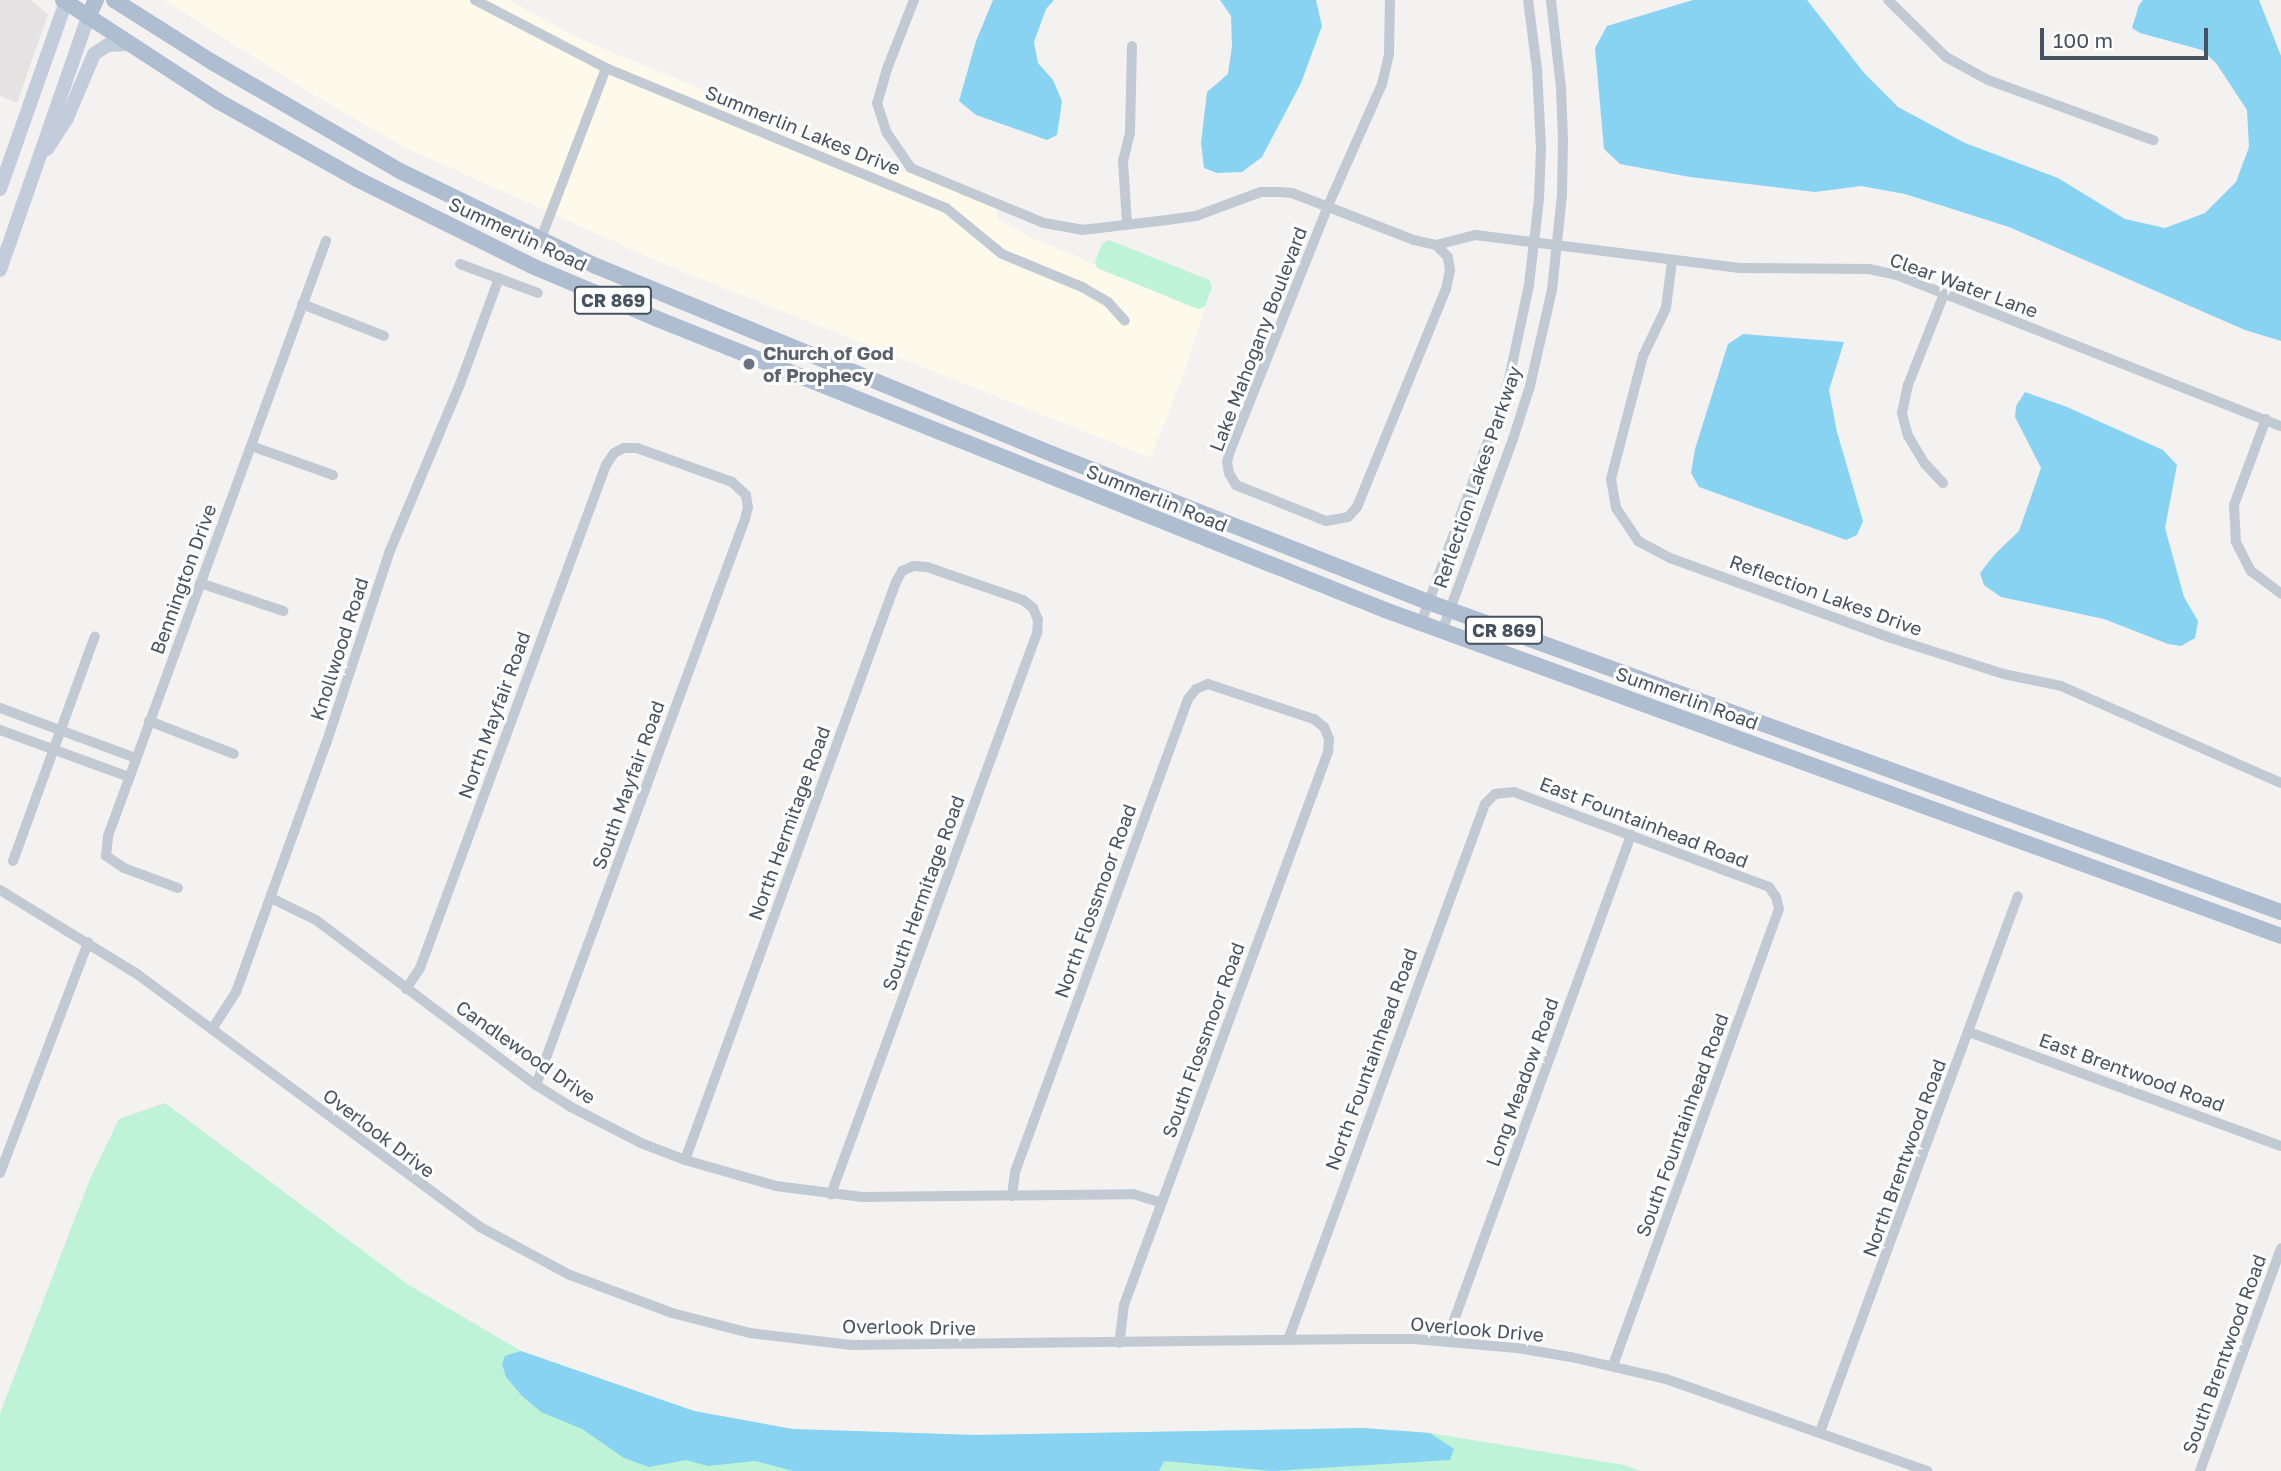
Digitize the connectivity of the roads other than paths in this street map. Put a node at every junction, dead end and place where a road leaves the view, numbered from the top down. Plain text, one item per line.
1 (96, 0) edge
2 (114, 0) edge
3 (475, 0) edge
4 (914, 0) edge
5 (1390, 0) edge
6 (1528, 0) edge
7 (1551, 0) edge
8 (1888, 0) edge
9 (65, 1) edge
10 (88, 17) junction
11 (128, 44) junction
12 (1132, 46) dead end
13 (606, 68) junction
14 (2153, 140) dead end
15 (35, 167) junction
16 (0, 189) edge
17 (1328, 206) junction
18 (1127, 223) junction
19 (326, 240) dead end
20 (540, 241) junction
21 (1535, 243) junction
22 (1436, 245) junction
23 (1558, 247) junction
24 (1672, 261) junction
25 (460, 264) dead end
26 (0, 270) edge
27 (499, 278) junction
28 (538, 293) dead end
29 (1944, 294) junction
30 (302, 304) junction
31 (1125, 321) dead end
32 (384, 336) dead end
33 (2266, 419) junction
34 (2281, 426) edge
35 (251, 446) junction
36 (333, 475) dead end
37 (1943, 483) dead end
38 (746, 495) joint
39 (200, 583) junction
40 (2281, 594) edge
41 (1428, 602) junction
42 (1029, 605) joint
43 (1449, 610) junction
44 (282, 611) dead end
45 (1420, 623) junction
46 (1442, 631) junction
47 (95, 636) dead end
48 (0, 708) edge
49 (149, 721) junction
50 (0, 730) edge
51 (60, 730) junction
52 (53, 749) junction
53 (1328, 750) joint
54 (234, 754) dead end
55 (136, 758) junction
56 (129, 777) junction
57 (2281, 783) edge
58 (1495, 794) joint
59 (1631, 835) junction
60 (13, 861) dead end
61 (178, 888) dead end
62 (0, 890) edge
63 (2018, 896) dead end
64 (1776, 897) joint
65 (271, 898) junction
66 (2281, 912) edge
67 (2281, 936) edge
68 (88, 942) junction
69 (406, 989) junction
70 (212, 1029) junction
71 (1969, 1032) junction
72 (536, 1085) junction
73 (2281, 1146) edge
74 (685, 1160) junction
75 (0, 1173) edge
76 (831, 1194) junction
77 (1012, 1196) junction
78 (1162, 1203) junction
79 (2281, 1248) edge
80 (1288, 1340) junction
81 (1446, 1342) junction
82 (1119, 1343) junction
83 (1613, 1366) junction
84 (1820, 1432) junction
85 (1927, 1471) edge
86 (2200, 1471) edge

1 - 10 main road
2 - 20 main road, Summerlin Road / CR 869
3 - 13 street, Summerlin Lakes Drive
4 - 18 street
5 - 17 street, Lake Mahogany Boulevard
6 - 21 street, Reflection Lakes Parkway
7 - 23 street, Reflection Lakes Parkway
8 - 14 street
9 - 10 main road, Summerlin Road / CR 869
9 - 16 main road
10 - 11 main road, Summerlin Road / CR 869
10 - 15 main road
11 - 15 main road
11 - 45 main road, Summerlin Road / CR 869
12 - 18 street
13 - 20 street
13 - 31 street, Summerlin Lakes Drive
15 - 26 main road
17 - 18 street
17 - 22 street
17 - 22 street, Lake Mahogany Boulevard
19 - 30 street, Bennington Drive
20 - 41 main road, Summerlin Road / CR 869
21 - 22 street
21 - 23 street, Clear Water Lane
21 - 41 street, Reflection Lakes Parkway
23 - 24 street, Clear Water Lane
23 - 43 street, Reflection Lakes Parkway
24 - 29 street, Clear Water Lane
24 - 57 street, Reflection Lakes Drive
25 - 27 street
27 - 28 street
27 - 65 street, Knollwood Road
29 - 33 street, Clear Water Lane
29 - 37 street
30 - 32 street
30 - 35 street, Bennington Drive
33 - 34 street, Clear Water Lane
33 - 40 street
35 - 36 street
35 - 39 street, Bennington Drive
38 - 69 street, North Mayfair Road
38 - 72 street, South Mayfair Road
39 - 44 street
39 - 49 street, Bennington Drive
41 - 43 main road, Summerlin Road / CR 869
41 - 45 street, Reflection Lakes Parkway
42 - 74 street, North Hermitage Road
42 - 76 street, South Hermitage Road
43 - 46 street, Reflection Lakes Parkway
43 - 66 main road, Summerlin Road / CR 869
45 - 46 main road, Summerlin Road / CR 869
46 - 67 main road, Summerlin Road / CR 869
47 - 51 street
48 - 51 street
49 - 54 street
49 - 55 street, Bennington Drive
50 - 52 street
51 - 52 street
51 - 55 street
52 - 56 street
52 - 60 street
53 - 77 street, North Flossmoor Road
53 - 78 street, South Flossmoor Road
55 - 56 street, Bennington Drive
56 - 61 street, Bennington Drive
58 - 59 street, East Fountainhead Road
58 - 80 street, North Fountainhead Road
59 - 64 street, East Fountainhead Road
59 - 81 street, Long Meadow Road
62 - 68 street, Overlook Drive
63 - 71 street, North Brentwood Road
64 - 83 street, South Fountainhead Road
65 - 69 street, Candlewood Drive
65 - 70 street, Knollwood Road
68 - 70 street, Overlook Drive
68 - 75 street
69 - 72 street, Candlewood Drive
70 - 82 street, Overlook Drive
71 - 73 street, East Brentwood Road
71 - 84 street, North Brentwood Road
72 - 74 street, Candlewood Drive
74 - 76 street, Candlewood Drive
76 - 77 street, Candlewood Drive
77 - 78 street, Candlewood Drive
78 - 82 street, South Flossmoor Road
79 - 86 street, South Brentwood Road
80 - 81 street, Overlook Drive
80 - 82 street, Overlook Drive
81 - 83 street, Overlook Drive
83 - 84 street, Overlook Drive
84 - 85 street, Overlook Drive

